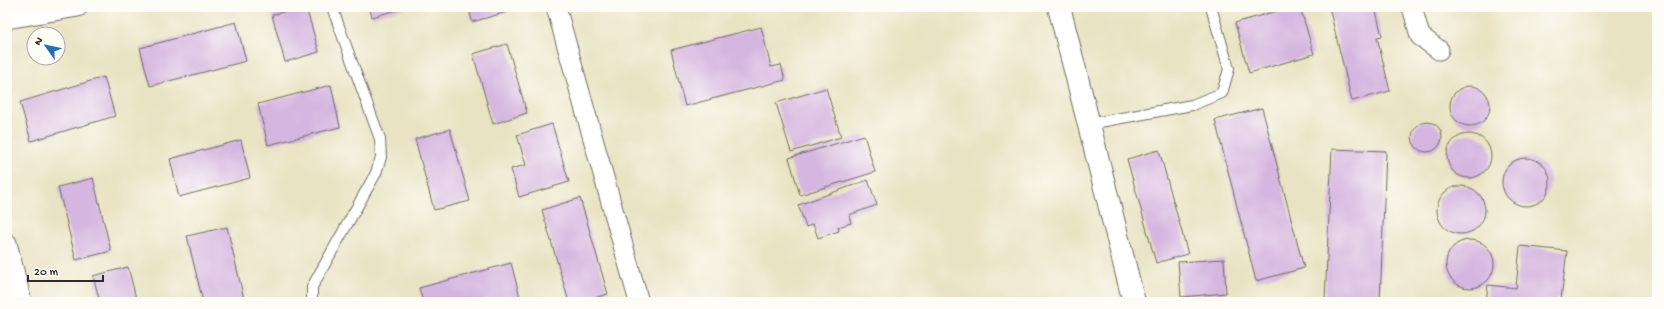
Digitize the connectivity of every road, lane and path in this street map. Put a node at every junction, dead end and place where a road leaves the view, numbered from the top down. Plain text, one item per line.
1 (17, 7) edge
2 (78, 7) edge
3 (332, 7) edge
4 (556, 7) edge
5 (1059, 7) edge
6 (1210, 7) edge
7 (1412, 7) edge
8 (7, 19) edge
9 (1439, 50) dead end
10 (1089, 124) junction
11 (7, 243) edge
12 (22, 302) edge
13 (312, 302) edge
14 (639, 302) edge
15 (1134, 302) edge

1 - 8 street
2 - 8 street
3 - 13 lane
4 - 14 street
5 - 10 street
6 - 10 lane
7 - 9 street
10 - 15 street
11 - 12 street

